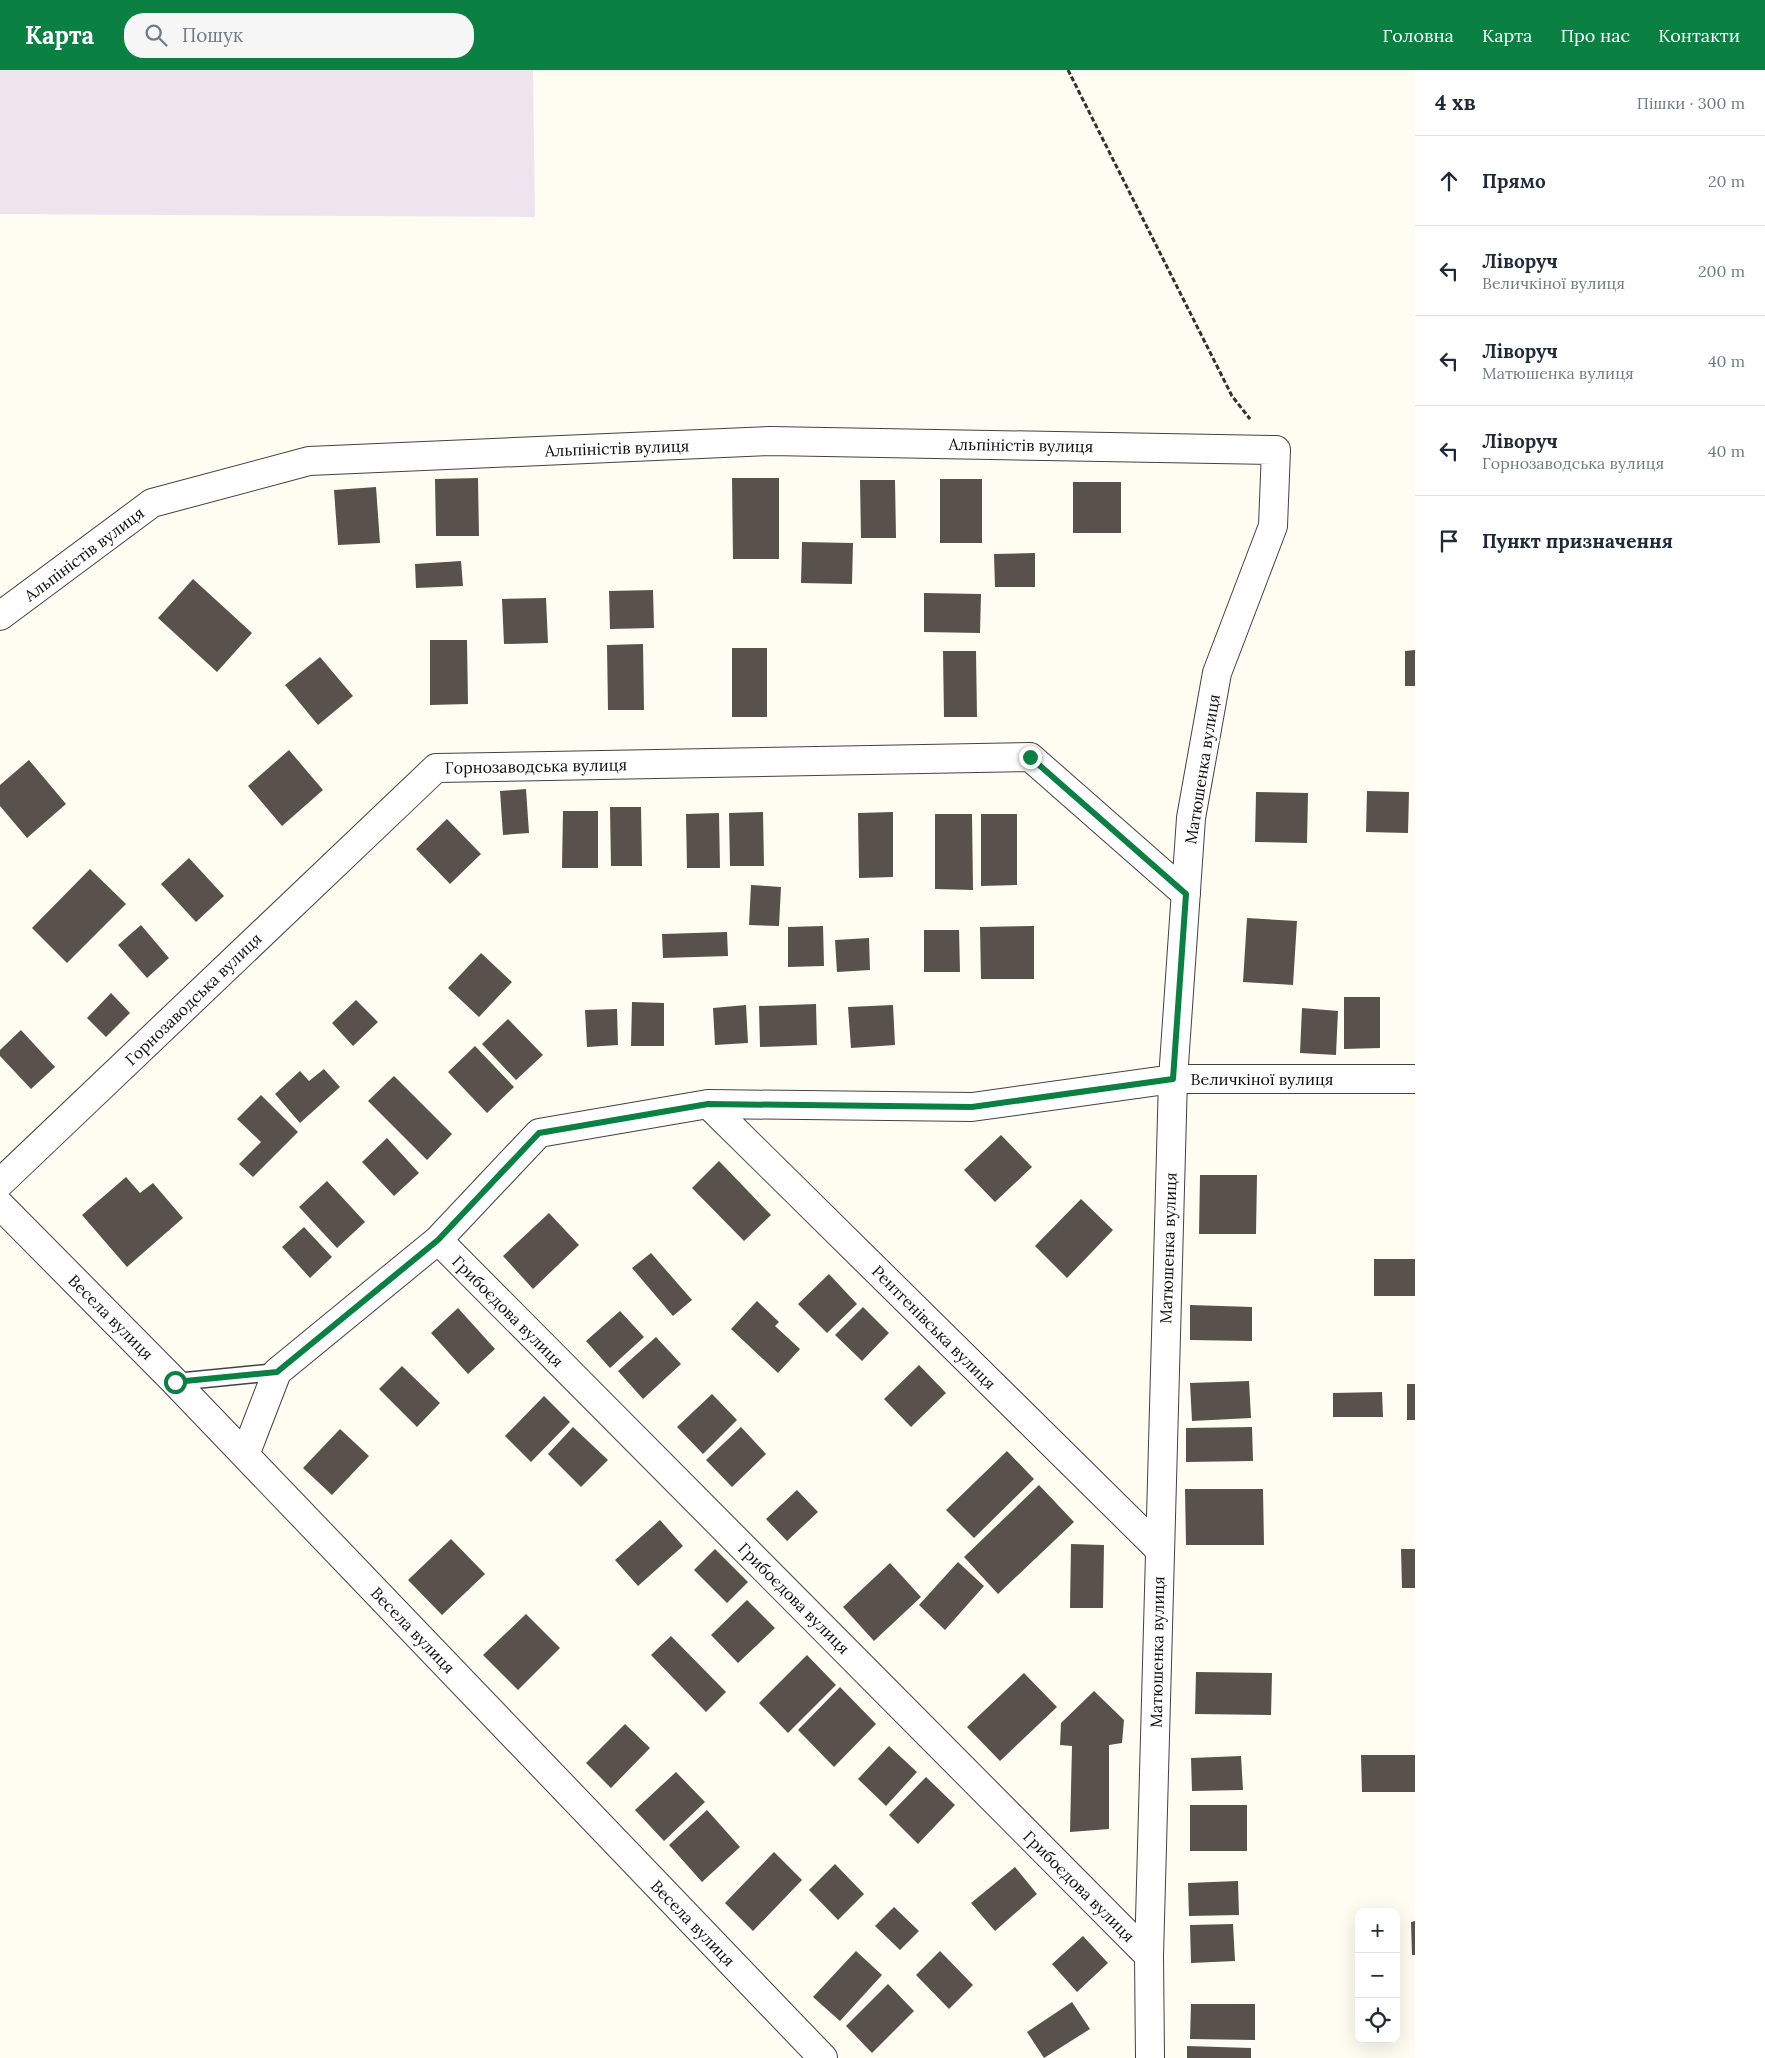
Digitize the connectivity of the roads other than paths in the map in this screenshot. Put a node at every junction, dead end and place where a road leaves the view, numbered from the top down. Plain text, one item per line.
1 (1276, 450) joint
2 (0, 616) edge
3 (1186, 894) junction
4 (1173, 1079) junction
5 (1415, 1079) edge
6 (708, 1104) junction
7 (0, 1183) edge
8 (0, 1205) edge
9 (438, 1240) junction
10 (277, 1372) junction
11 (175, 1382) junction
12 (245, 1455) junction
13 (1160, 1550) junction
14 (1149, 1956) junction
15 (822, 2058) edge
16 (1150, 2058) edge

1 - 2 street, Альпіністів вулиця
1 - 3 street, Матюшенка вулиця
3 - 4 street, Матюшенка вулиця
3 - 7 street, Горнозаводська вулиця
4 - 5 street, Величкіної вулиця
4 - 6 street, Величкіної вулиця
4 - 13 street, Матюшенка вулиця
6 - 9 street, Величкіної вулиця
6 - 13 street, Рентгенівська вулиця
8 - 11 street, Весела вулиця
9 - 10 street, Величкіної вулиця
9 - 14 street, Грибоєдова вулиця
10 - 11 lane
10 - 12 street, Величкіної вулиця
11 - 12 street, Весела вулиця
12 - 15 street, Весела вулиця
13 - 14 street, Матюшенка вулиця
14 - 16 street, Матюшенка вулиця

